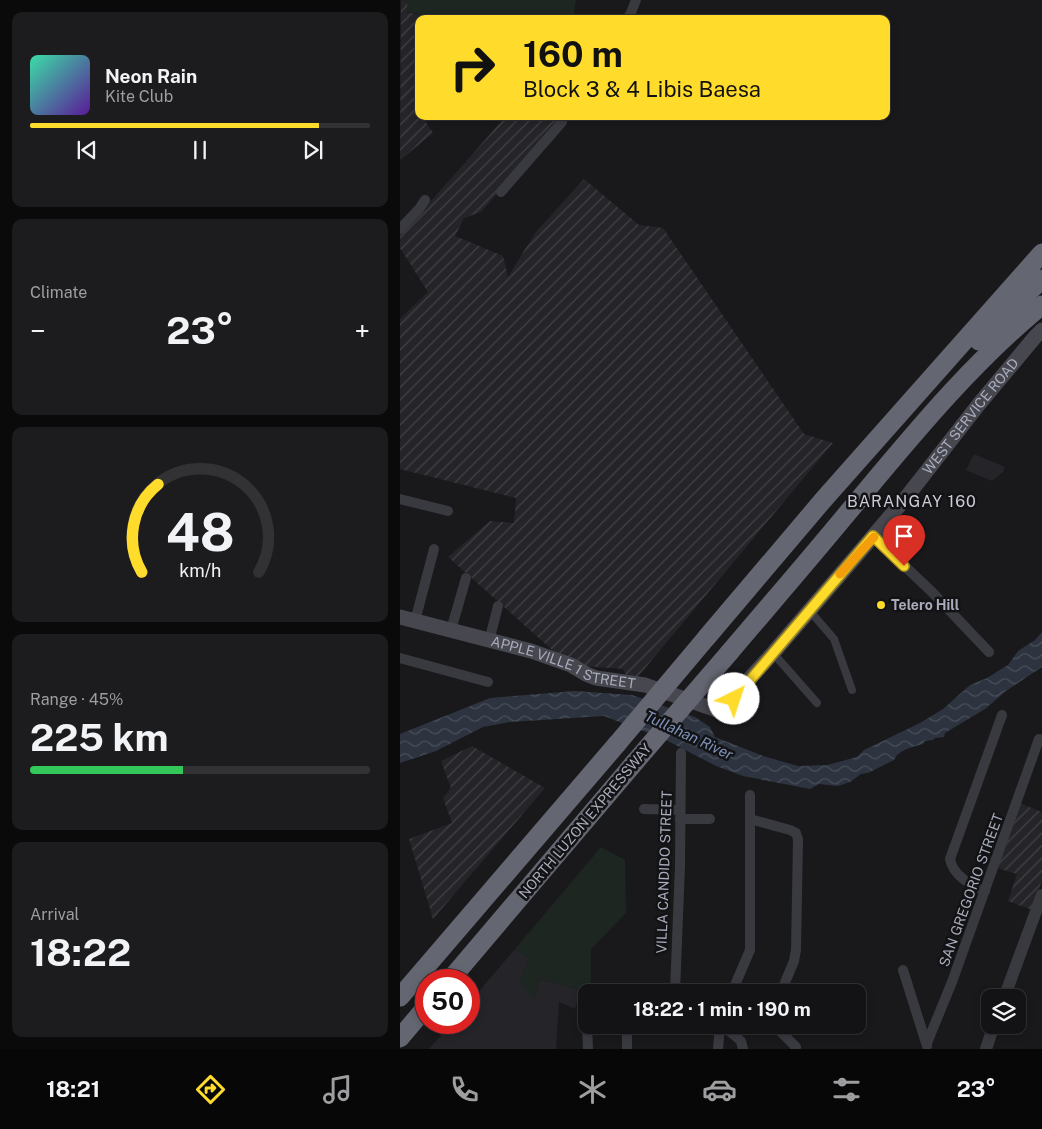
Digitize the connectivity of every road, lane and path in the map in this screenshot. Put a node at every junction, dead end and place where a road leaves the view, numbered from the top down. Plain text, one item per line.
1 (636, 0) edge
2 (630, 15) edge
3 (562, 120) edge
4 (500, 192) dead end
5 (425, 200) dead end
6 (400, 229) edge
7 (1042, 253) edge
8 (1042, 280) edge
9 (1042, 305) edge
10 (1042, 330) edge
11 (896, 419) junction
12 (400, 499) edge
13 (448, 511) dead end
14 (873, 536) junction
15 (434, 549) dead end
16 (466, 578) dead end
17 (498, 606) dead end
18 (809, 610) junction
19 (407, 619) edge
20 (451, 630) junction
21 (489, 641) junction
22 (989, 652) dead end
23 (773, 653) junction
24 (400, 658) edge
25 (488, 682) dead end
26 (852, 690) dead end
27 (818, 704) dead end
28 (725, 708) joint
29 (1002, 715) dead end
30 (1039, 739) dead end
31 (681, 753) dead end
32 (750, 795) dead end
33 (644, 809) dead end
34 (680, 814) junction
35 (710, 819) dead end
36 (750, 820) junction
37 (986, 891) junction
38 (1042, 895) edge
39 (1038, 919) edge
40 (459, 969) edge
41 (903, 970) dead end
42 (674, 984) edge
43 (738, 984) edge
44 (784, 984) edge
45 (1008, 989) edge
46 (400, 997) edge
47 (415, 1020) edge
48 (587, 1034) edge
49 (627, 1034) edge
50 (720, 1034) edge
51 (732, 1034) edge
52 (783, 1034) edge
53 (991, 1034) edge
54 (400, 1038) edge
55 (927, 1046) edge
56 (588, 1049) edge
57 (627, 1049) edge
58 (718, 1049) edge
59 (743, 1049) edge
60 (795, 1049) edge
61 (986, 1049) edge

1 - 2 street
3 - 4 street
5 - 6 street
7 - 11 highway, NORTH LUZON EXPRESSWAY
8 - 11 highway, NORTH LUZON EXPRESSWAY
9 - 40 highway, NORTH LUZON EXPRESSWAY, bridge
10 - 14 main road, WEST SERVICE ROAD
11 - 46 highway, NORTH LUZON EXPRESSWAY, bridge
12 - 13 street
14 - 18 main road, WEST SERVICE ROAD
14 - 22 street
15 - 19 street
16 - 20 street
17 - 21 street
18 - 23 main road, WEST SERVICE ROAD
18 - 26 street
19 - 20 main road, APPLE VILLE 1 STREET
20 - 21 main road, APPLE VILLE 1 STREET
21 - 28 main road, APPLE VILLE 1 STREET
23 - 27 street
23 - 28 main road, WEST SERVICE ROAD
24 - 25 street
29 - 37 street
30 - 37 street, SAN GREGORIO STREET
31 - 34 street, VILLA CANDIDO STREET
32 - 36 street
33 - 34 street
34 - 35 street
34 - 42 street, VILLA CANDIDO STREET
36 - 43 street
36 - 44 street
37 - 55 street, SAN GREGORIO STREET
38 - 39 street
39 - 45 street
41 - 55 street
47 - 54 highway
48 - 56 street
49 - 57 street
50 - 58 street
51 - 59 street
52 - 60 street
53 - 61 street

